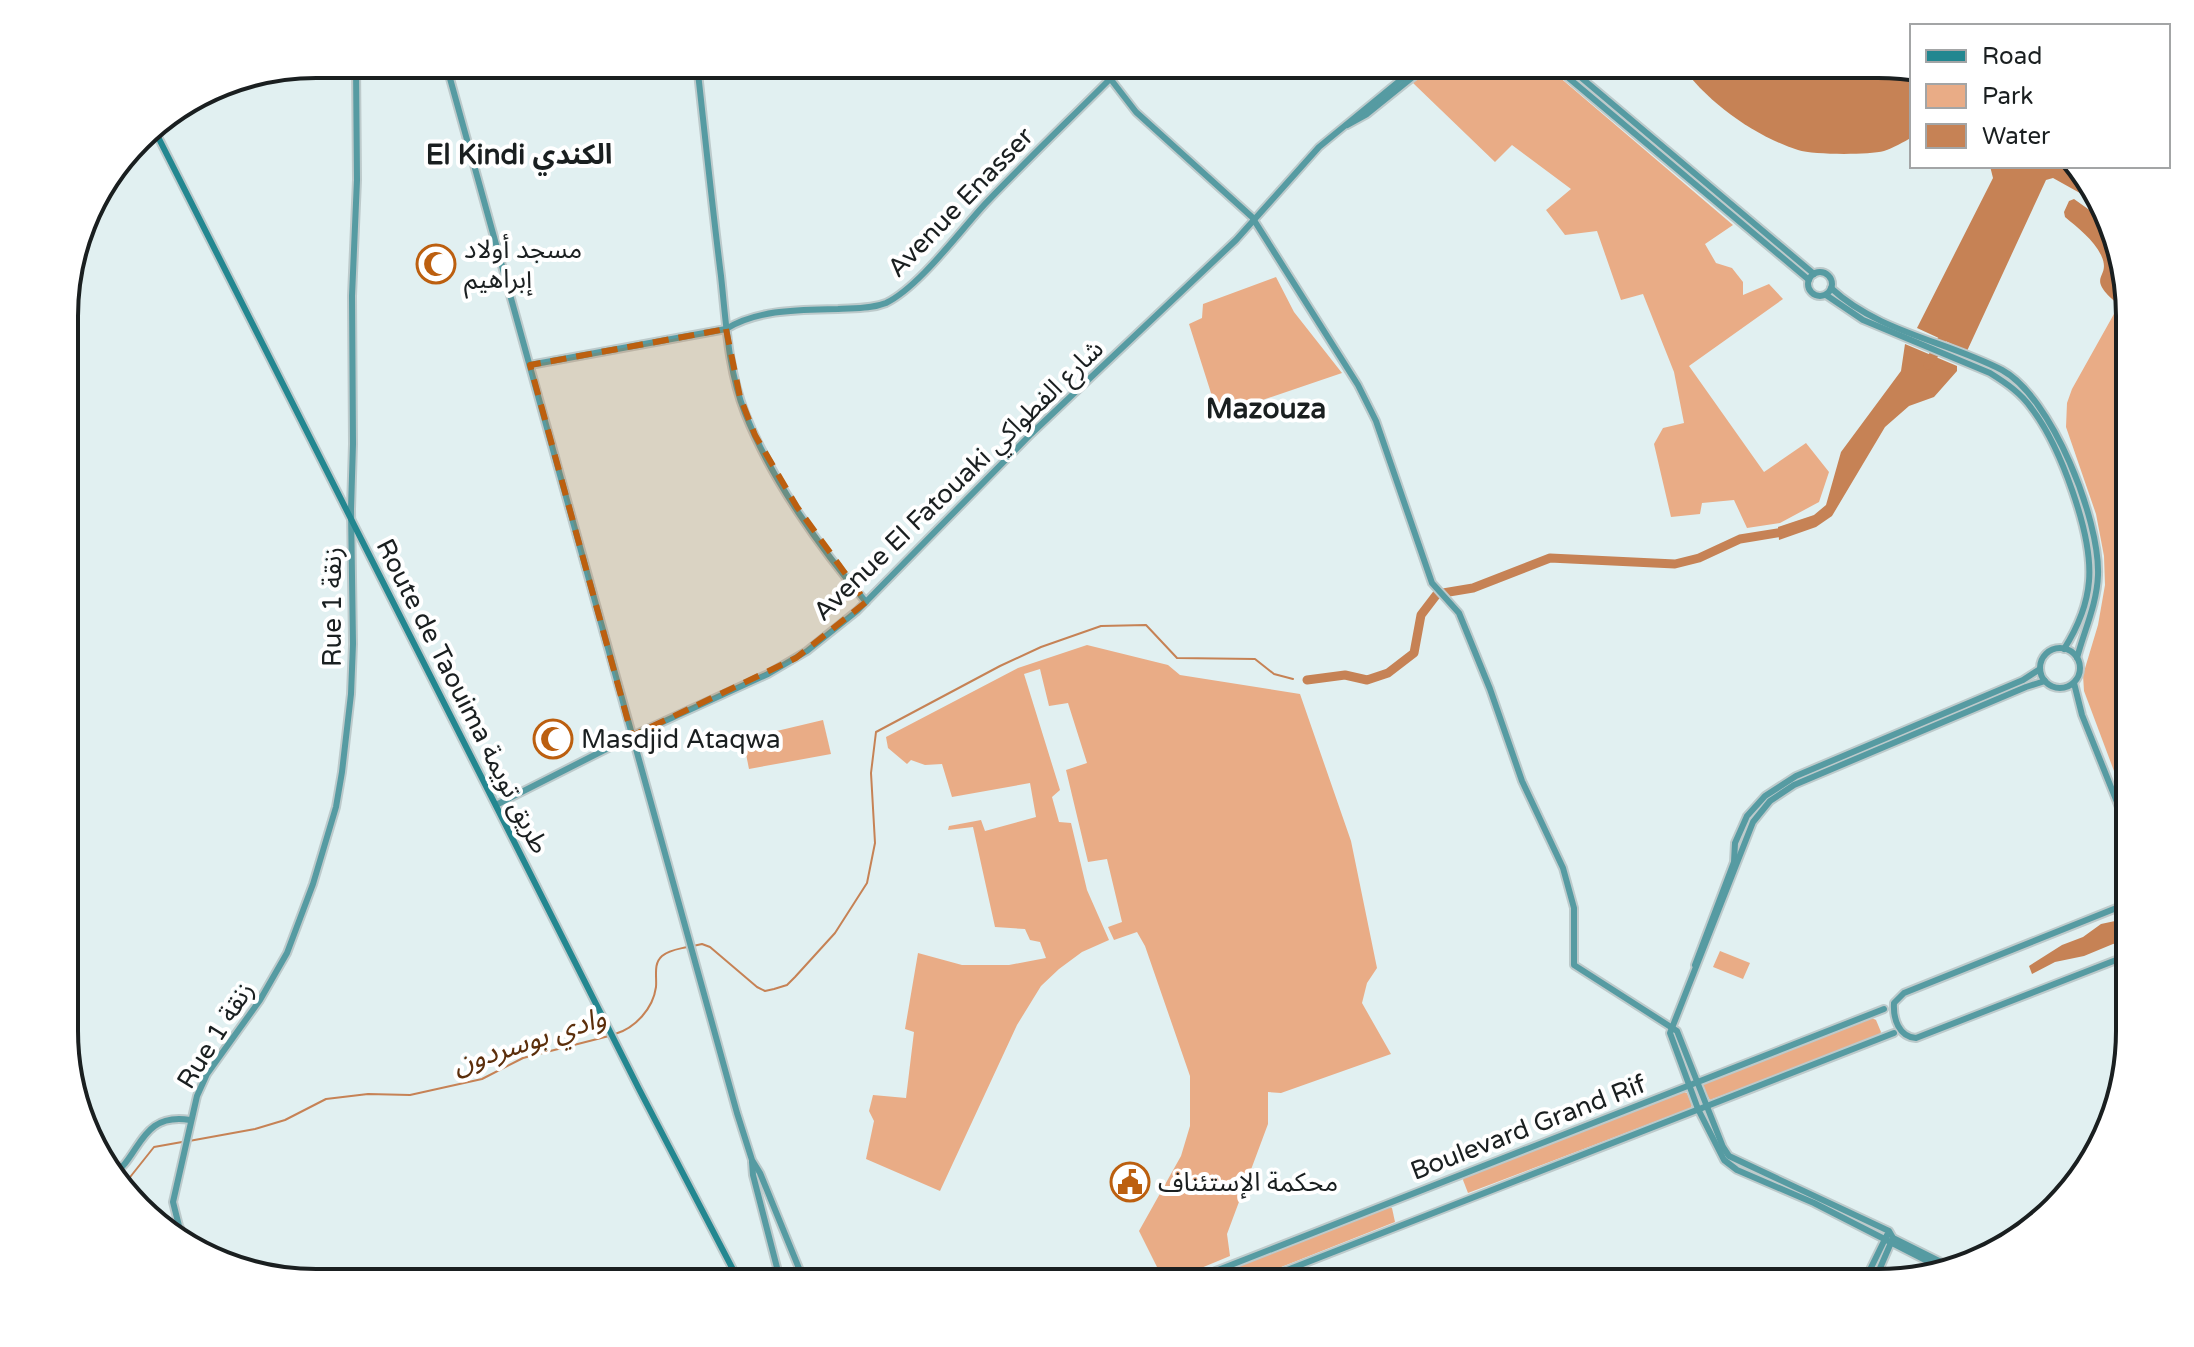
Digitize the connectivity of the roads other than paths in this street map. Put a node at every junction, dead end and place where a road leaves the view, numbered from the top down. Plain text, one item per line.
1 (356, 78) edge
2 (450, 78) edge
3 (699, 78) edge
4 (1402, 78) edge
5 (1412, 78) edge
6 (1569, 78) edge
7 (1581, 78) edge
8 (1109, 80) joint
9 (1347, 125) junction
10 (158, 138) edge
11 (1255, 221) junction
12 (1811, 277) junction
13 (1831, 288) junction
14 (1826, 295) junction
15 (726, 329) junction
16 (1891, 329) junction
17 (530, 365) junction
18 (353, 521) junction
19 (866, 602) junction
20 (2064, 649) junction
21 (2077, 658) junction
22 (2040, 669) junction
23 (2045, 681) junction
24 (2074, 683) junction
25 (632, 736) junction
26 (2115, 797) edge
27 (496, 805) junction
28 (336, 807) joint
29 (1738, 854) junction
30 (2115, 909) edge
31 (2115, 960) edge
32 (1884, 1009) dead end
33 (1671, 1026) junction
34 (1894, 1033) dead end
35 (1697, 1083) junction
36 (1689, 1086) junction
37 (1706, 1106) junction
38 (1698, 1109) junction
39 (190, 1120) junction
40 (752, 1160) junction
41 (120, 1166) edge
42 (179, 1225) edge
43 (1890, 1239) junction
44 (1937, 1261) edge
45 (1931, 1262) edge
46 (1222, 1268) edge
47 (1291, 1268) edge
48 (1872, 1268) edge
49 (1879, 1268) edge
50 (733, 1269) edge
51 (777, 1269) edge
52 (799, 1269) edge

1 - 18 street, Rue 1 زنقة
2 - 17 street
3 - 15 street
4 - 9 street, Avenue El Fatouaki شارع الفطواكي
5 - 9 street, Avenue El Fatouaki شارع الفطواكي
6 - 12 street
7 - 12 street
8 - 11 street
8 - 15 street, Avenue Enasser
9 - 11 street, Avenue El Fatouaki شارع الفطواكي
10 - 18 main road, Route de Taouima طريق تويمة
11 - 19 street, Avenue El Fatouaki شارع الفطواكي
11 - 33 street
12 - 13 street
12 - 14 street
13 - 14 street
13 - 16 street
14 - 16 street
15 - 17 street, Avenue Enasser
15 - 19 street
16 - 20 street
16 - 21 street
17 - 25 street
18 - 27 main road, Route de Taouima طريق تويمة
18 - 28 street, Rue 1 زنقة
19 - 25 street, Avenue El Fatouaki شارع الفطواكي
20 - 21 street
20 - 22 street
21 - 24 street
22 - 23 street
22 - 29 street
23 - 24 street
23 - 29 street
24 - 26 street
25 - 27 street, Avenue El Fatouaki شارع الفطواكي
25 - 40 street
27 - 50 main road, Route de Taouima طريق تويمة
28 - 39 street, Rue زنقة 1
29 - 33 street
30 - 31 street
32 - 35 street, Boulevard Grand Rif
33 - 35 street
33 - 36 street
34 - 37 street, Boulevard Grand Rif
35 - 36 street, Boulevard Grand Rif
35 - 37 street
36 - 38 street
36 - 46 street, Boulevard Grand Rif
37 - 38 street, Boulevard Grand Rif
37 - 43 street
38 - 43 street
38 - 47 street, Boulevard Grand Rif
39 - 41 street
39 - 42 street, Rue زنقة 1
40 - 51 street
40 - 52 street
43 - 44 street
43 - 45 street
43 - 48 street
43 - 49 street

